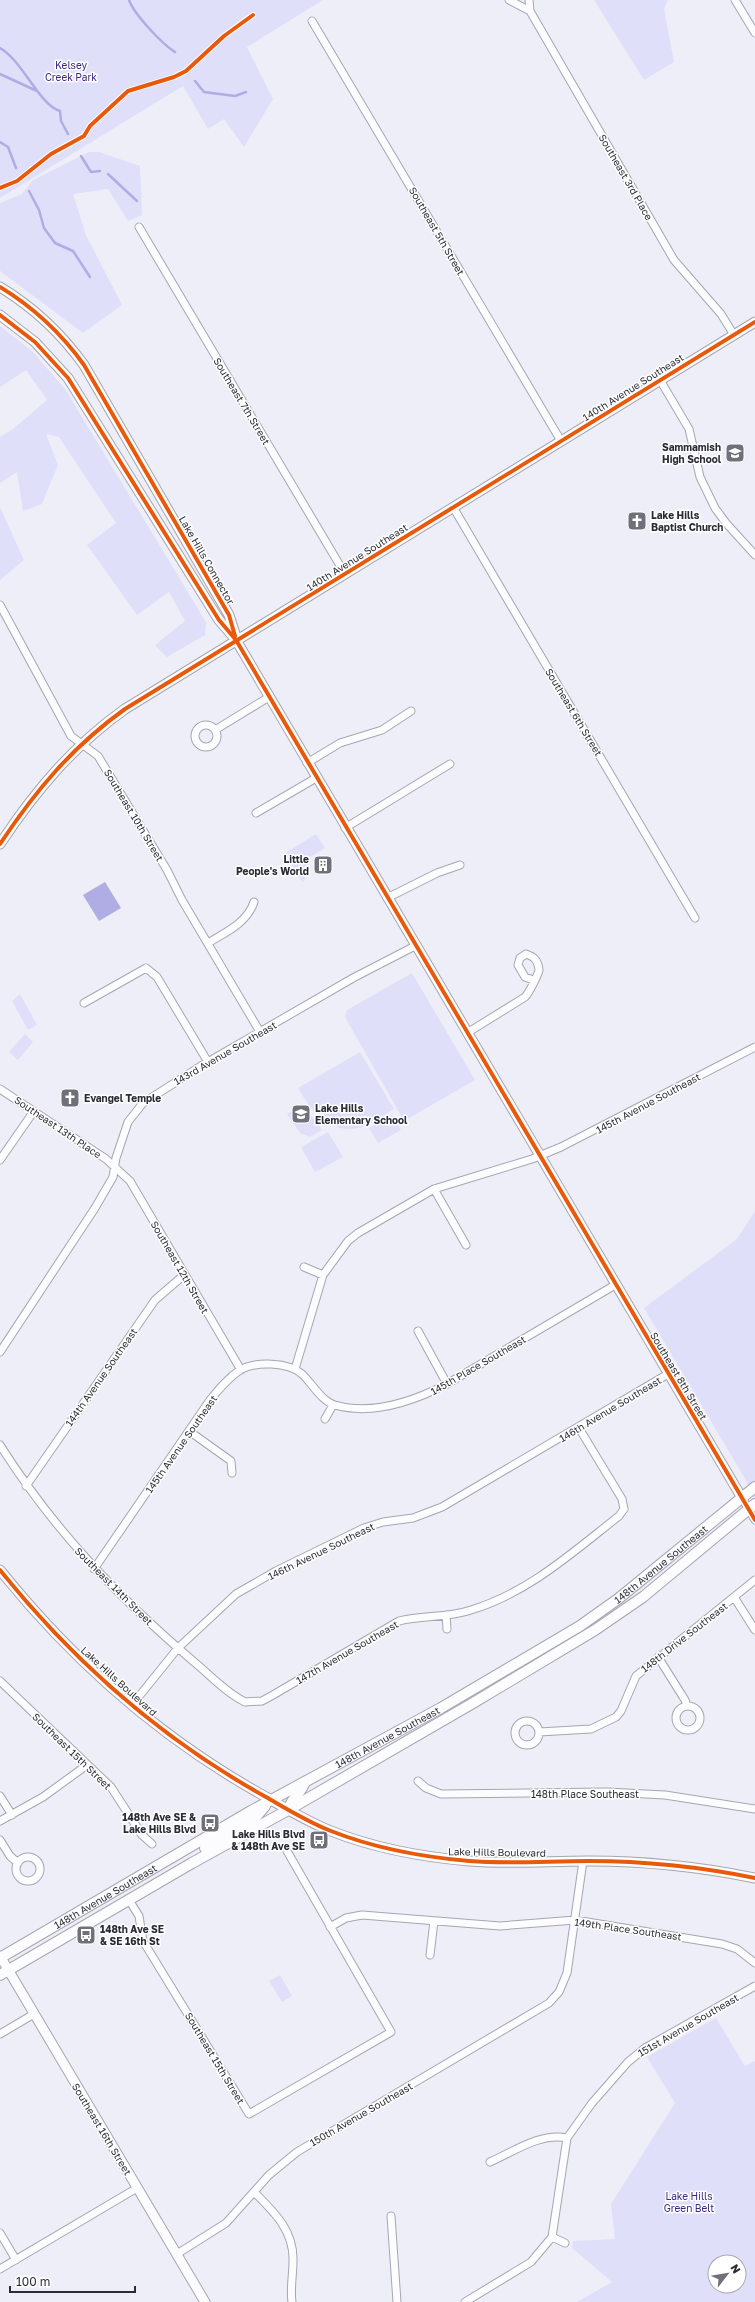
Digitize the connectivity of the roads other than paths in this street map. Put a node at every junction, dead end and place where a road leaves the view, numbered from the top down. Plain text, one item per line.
1 (510, 0) edge
2 (529, 0) edge
3 (735, 0) edge
4 (530, 11) junction
5 (312, 21) dead end
6 (755, 33) edge
7 (140, 227) dead end
8 (0, 287) edge
9 (0, 315) edge
10 (755, 322) edge
11 (734, 335) junction
12 (660, 380) junction
13 (561, 441) junction
14 (453, 507) junction
15 (755, 555) edge
16 (345, 574) junction
17 (0, 605) edge
18 (236, 640) junction
19 (269, 697) junction
20 (411, 711) dead end
21 (215, 730) dead end
22 (82, 744) junction
23 (307, 763) junction
24 (450, 764) dead end
25 (316, 778) junction
26 (256, 813) dead end
27 (345, 828) junction
28 (0, 844) edge
29 (460, 865) dead end
30 (387, 898) junction
31 (254, 902) dead end
32 (695, 918) dead end
33 (208, 943) junction
34 (415, 946) junction
35 (533, 980) dead end
36 (84, 1003) dead end
37 (260, 1032) junction
38 (467, 1034) junction
39 (755, 1047) edge
40 (208, 1062) junction
41 (0, 1089) edge
42 (34, 1111) junction
43 (539, 1157) junction
44 (0, 1160) edge
45 (115, 1167) junction
46 (434, 1189) junction
47 (466, 1245) dead end
48 (304, 1267) dead end
49 (184, 1275) junction
50 (323, 1275) junction
51 (615, 1284) junction
52 (418, 1331) dead end
53 (0, 1352) edge
54 (295, 1369) junction
55 (241, 1370) junction
56 (668, 1374) junction
57 (447, 1384) junction
58 (334, 1405) junction
59 (325, 1419) dead end
60 (579, 1428) junction
61 (189, 1431) junction
62 (0, 1445) edge
63 (232, 1473) dead end
64 (26, 1486) junction
65 (755, 1487) edge
66 (742, 1498) junction
67 (752, 1507) edge
68 (755, 1520) edge
69 (94, 1569) junction
70 (0, 1570) edge
71 (755, 1580) edge
72 (734, 1597) junction
73 (446, 1615) junction
74 (447, 1629) dead end
75 (755, 1630) edge
76 (178, 1648) junction
77 (658, 1657) junction
78 (0, 1682) edge
79 (252, 1702) joint
80 (132, 1705) junction
81 (687, 1706) dead end
82 (539, 1732) dead end
83 (87, 1765) junction
84 (418, 1781) dead end
85 (304, 1783) junction
86 (0, 1796) edge
87 (271, 1800) junction
88 (755, 1809) edge
89 (288, 1810) junction
90 (12, 1815) junction
91 (0, 1821) edge
92 (0, 1840) edge
93 (152, 1844) dead end
94 (288, 1851) dead end
95 (582, 1861) junction
96 (18, 1863) dead end
97 (192, 1863) junction
98 (755, 1878) edge
99 (129, 1900) junction
100 (575, 1920) junction
101 (434, 1921) junction
102 (330, 1927) junction
103 (430, 1955) dead end
104 (0, 1957) edge
105 (755, 1963) edge
106 (4, 1973) edge
107 (755, 1986) edge
108 (34, 2014) junction
109 (0, 2034) edge
110 (567, 2138) junction
111 (490, 2162) dead end
112 (137, 2188) junction
113 (254, 2194) junction
114 (391, 2216) dead end
115 (0, 2233) edge
116 (552, 2237) junction
117 (565, 2244) dead end
118 (177, 2254) junction
119 (16, 2260) junction
120 (0, 2269) edge
121 (205, 2302) edge
122 (292, 2302) edge
123 (398, 2302) edge
124 (465, 2302) edge

1 - 4 street
2 - 4 street, Southeast 3rd Place
3 - 6 street
4 - 11 street, Southeast 3rd Place
5 - 13 street, Southeast 5th Street
7 - 16 street, Southeast 7th Street
8 - 18 street, Lake Hills Connector
9 - 18 street, Lake Hills Connector
10 - 11 street, 140th Avenue Southeast
11 - 12 street, 140th Avenue Southeast
12 - 13 street, 140th Avenue Southeast
12 - 15 street
13 - 14 street, 140th Avenue Southeast
14 - 16 street, 140th Avenue Southeast
14 - 32 street, Southeast 6th Street
16 - 18 street, 140th Avenue Southeast
17 - 22 street, Southeast 10th Street
18 - 19 street, Southeast 8th Street
18 - 22 street, 140th Avenue Southeast
19 - 21 street
19 - 23 street, Southeast 8th Street
20 - 23 street
22 - 28 street, 140th Avenue Southeast
22 - 33 street, Southeast 10th Street
23 - 25 street, Southeast 8th Street
24 - 27 street
25 - 26 street
25 - 27 street, Southeast 8th Street
27 - 30 street, Southeast 8th Street
29 - 30 street
30 - 34 street, Southeast 8th Street
31 - 33 street
33 - 37 street, Southeast 10th Street
34 - 37 street, 143rd Avenue Southeast
34 - 38 street, Southeast 8th Street
35 - 38 street
36 - 40 street
37 - 40 street, 143rd Avenue Southeast
38 - 43 street, Southeast 8th Street
39 - 43 street, 145th Avenue Southeast
40 - 45 street, 143rd Avenue Southeast
41 - 42 street, Southeast 13th Place
42 - 44 street
42 - 45 street, Southeast 13th Place
43 - 46 street, 145th Avenue Southeast
43 - 51 street, Southeast 8th Street
45 - 49 street, Southeast 12th Street
45 - 53 street, 143rd Avenue Southeast
46 - 47 street
46 - 50 street, 145th Avenue Southeast
48 - 50 street
49 - 55 street, Southeast 12th Street
49 - 64 street, 144th Avenue Southeast
50 - 54 street
51 - 56 street, Southeast 8th Street
51 - 57 street, 145th Place Southeast
52 - 57 street
54 - 55 street, 145th Avenue Southeast
54 - 58 street
55 - 61 street, 145th Avenue Southeast
56 - 60 street, 146th Avenue Southeast
56 - 66 street, Southeast 8th Street
57 - 58 street, 145th Place Southeast
58 - 59 street
60 - 73 street, 147th Avenue Southeast
60 - 76 street, 146th Avenue Southeast
61 - 63 street
61 - 69 street, 145th Avenue Southeast
62 - 64 street, Southeast 14th Street
64 - 69 street, Southeast 14th Street
65 - 66 main road, 148th Avenue Southeast
66 - 67 street, Southeast 8th Street
66 - 85 main road, 148th Avenue Southeast
67 - 68 street, Southeast 8th Street
67 - 89 main road, 148th Avenue Southeast
69 - 76 street, Southeast 14th Street
70 - 80 street, Lake Hills Boulevard
71 - 72 street, 148th Drive Southeast
72 - 75 street
72 - 77 street, 148th Drive Southeast
73 - 74 street
73 - 79 street, 147th Avenue Southeast
76 - 79 street, Southeast 14th Street
76 - 80 street, 146th Avenue Southeast
77 - 81 street
77 - 82 street, 148th Drive Southeast
78 - 83 street, Southeast 15th Street
80 - 87 street, Lake Hills Boulevard
83 - 90 street
83 - 93 street, Southeast 15th Street
84 - 88 street, 148th Place Southeast
85 - 87 main road, 148th Avenue Southeast
85 - 89 main road
86 - 90 street
87 - 89 street, Lake Hills Boulevard
87 - 97 main road
87 - 104 main road, 148th Avenue Southeast
89 - 95 street, Lake Hills Boulevard
89 - 97 main road, 148th Avenue Southeast
90 - 91 street
92 - 96 street
94 - 102 street
95 - 98 street, Lake Hills Boulevard
95 - 100 street
97 - 99 main road, 148th Avenue Southeast
99 - 102 street, Southeast 15th Street
99 - 106 main road, 148th Avenue Southeast
100 - 101 street, 149th Place Southeast
100 - 105 street, 149th Place Southeast
100 - 113 street, 150th Avenue Southeast
101 - 102 street, 149th Place Southeast
101 - 103 street
104 - 106 street, Southeast 16th Street
106 - 108 street, Southeast 16th Street
107 - 110 street, 151st Avenue Southeast
108 - 109 street
108 - 112 street, Southeast 16th Street
110 - 111 street
110 - 116 street, 151st Avenue Southeast
112 - 118 street, Southeast 16th Street
112 - 119 street
113 - 118 street, 150th Avenue Southeast
113 - 122 street
114 - 123 street
115 - 119 street
116 - 117 street
116 - 124 street
118 - 121 street, Southeast 16th Street
119 - 120 street

